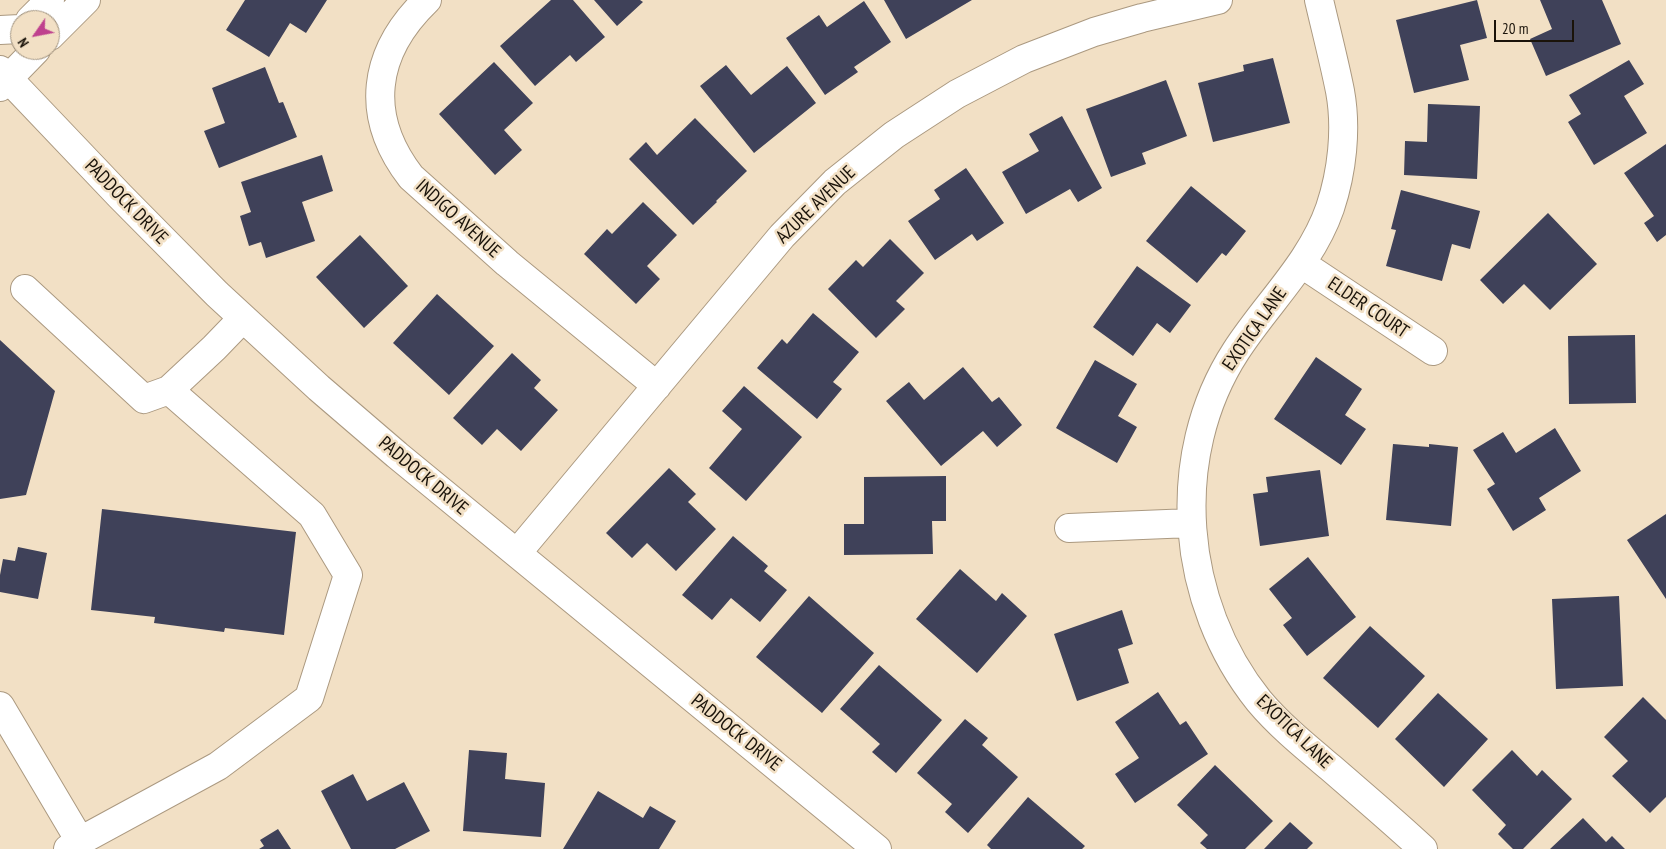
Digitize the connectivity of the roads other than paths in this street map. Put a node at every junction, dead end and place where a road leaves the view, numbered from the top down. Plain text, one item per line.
1 (50, 0) edge
2 (86, 0) edge
3 (426, 0) edge
4 (1218, 0) edge
5 (1319, 0) edge
6 (40, 10) edge
7 (60, 26) edge
8 (24, 60) edge
9 (3, 78) edge
10 (1302, 264) junction
11 (25, 289) dead end
12 (243, 318) junction
13 (1433, 351) dead end
14 (657, 386) junction
15 (169, 390) junction
16 (1191, 522) junction
17 (1069, 528) dead end
18 (517, 553) junction
19 (0, 706) edge
20 (74, 845) edge
21 (876, 849) edge
22 (1424, 849) edge

1 - 6 street
2 - 7 street
3 - 14 street, INDIGO AVENUE
4 - 14 street, AZURE AVENUE
5 - 10 street, EXOTICA LANE
8 - 9 street
9 - 12 street, PADDOCK DRIVE
10 - 13 street, ELDER COURT
10 - 16 street, EXOTICA LANE
11 - 15 street
12 - 15 street
12 - 18 street, PADDOCK DRIVE
14 - 18 street, AZURE AVENUE
15 - 20 street
16 - 17 street
16 - 22 street, EXOTICA LANE
18 - 21 street, PADDOCK DRIVE
19 - 20 street

